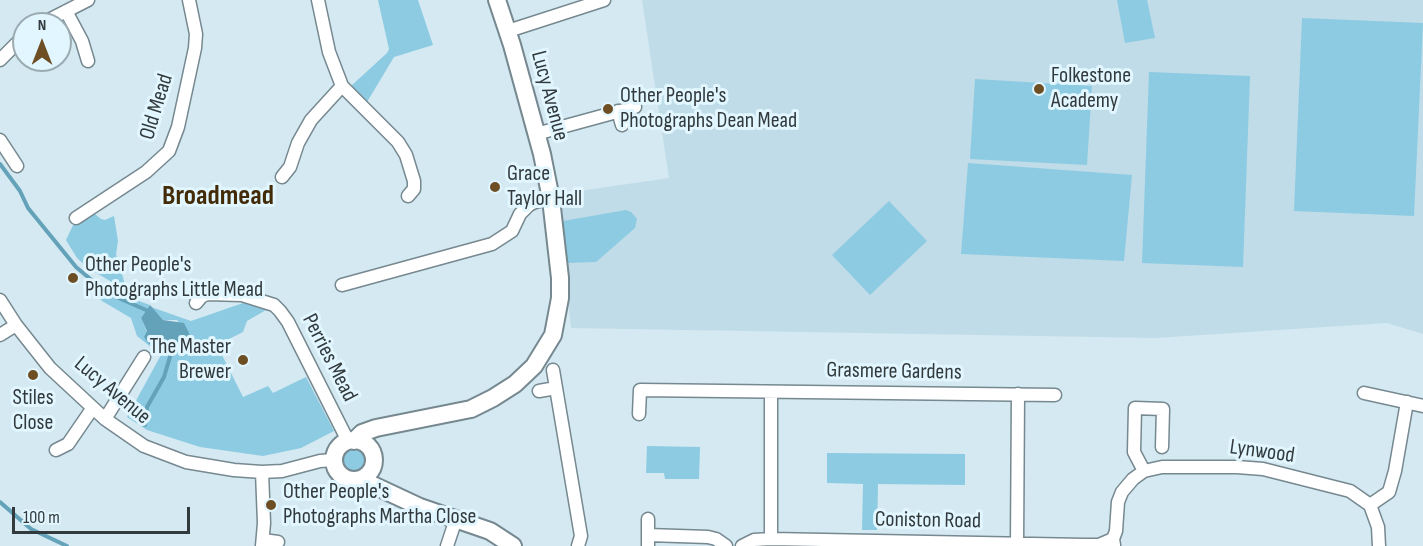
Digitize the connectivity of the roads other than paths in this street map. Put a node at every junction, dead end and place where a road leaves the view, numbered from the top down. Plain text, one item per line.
1 (88, 0) edge
2 (189, 0) edge
3 (318, 0) edge
4 (497, 0) edge
5 (604, 0) edge
6 (66, 10) junction
7 (62, 12) edge
8 (508, 31) junction
9 (12, 48) edge
10 (0, 60) edge
11 (88, 61) dead end
12 (342, 86) junction
13 (635, 107) dead end
14 (618, 111) junction
15 (622, 125) dead end
16 (536, 134) junction
17 (0, 140) edge
18 (17, 166) dead end
19 (282, 177) dead end
20 (408, 196) dead end
21 (551, 199) junction
22 (76, 218) dead end
23 (342, 285) dead end
24 (0, 300) edge
25 (196, 303) dead end
26 (16, 325) junction
27 (0, 335) edge
28 (144, 357) dead end
29 (553, 370) dead end
30 (556, 388) junction
31 (539, 391) dead end
32 (771, 392) junction
33 (1364, 393) dead end
34 (1018, 394) junction
35 (1055, 395) dead end
36 (1407, 402) junction
37 (1423, 406) edge
38 (92, 409) junction
39 (639, 414) dead end
40 (105, 419) junction
41 (382, 427) junction
42 (351, 441) junction
43 (1162, 447) dead end
44 (56, 450) dead end
45 (373, 458) junction
46 (334, 459) junction
47 (1144, 471) junction
48 (262, 472) junction
49 (360, 479) junction
50 (378, 487) junction
51 (1370, 505) junction
52 (456, 519) junction
53 (648, 519) dead end
54 (771, 539) junction
55 (648, 540) edge
56 (278, 542) dead end
57 (262, 543) edge
58 (582, 543) edge
59 (1017, 543) junction
60 (1113, 543) edge
61 (979, 544) edge
62 (447, 546) edge
63 (513, 546) edge
64 (726, 546) edge
65 (742, 546) edge
66 (1379, 546) edge

1 - 6 street
2 - 22 street, Old Mead
3 - 12 street
4 - 8 street, Lucy Avenue
5 - 8 street
6 - 7 street
6 - 11 street
8 - 16 street, Lucy Avenue
9 - 10 street
12 - 19 street
12 - 20 street
13 - 14 street
14 - 15 street
14 - 16 street
16 - 21 street, Lucy Avenue
17 - 18 street
21 - 23 street
21 - 41 street, Lucy Avenue
24 - 26 street, Lucy Avenue
25 - 42 street, Perries Mead
26 - 27 street
26 - 38 street, Lucy Avenue
28 - 40 street
29 - 30 street
30 - 31 street
30 - 58 street
32 - 34 street, Grasmere Gardens
32 - 39 street, Grasmere Gardens
32 - 54 street
33 - 36 street
34 - 35 street, Grasmere Gardens
34 - 59 street
36 - 37 street
36 - 51 street
38 - 40 street, Lucy Avenue
38 - 44 street
40 - 48 street, Lucy Avenue
41 - 42 street, Lucy Avenue
41 - 45 street
42 - 45 street
42 - 46 street
43 - 47 street
45 - 49 street
45 - 50 street
46 - 48 street, Lucy Avenue
46 - 49 street
47 - 51 street, Lynwood
47 - 60 street
48 - 57 street
49 - 50 street
50 - 52 street
51 - 66 street
52 - 62 street
52 - 63 street
53 - 55 street
54 - 61 street, Coniston Road
54 - 65 street, Coniston Road
55 - 64 street
56 - 57 street
59 - 60 street, Coniston Road
59 - 61 street, Coniston Road

